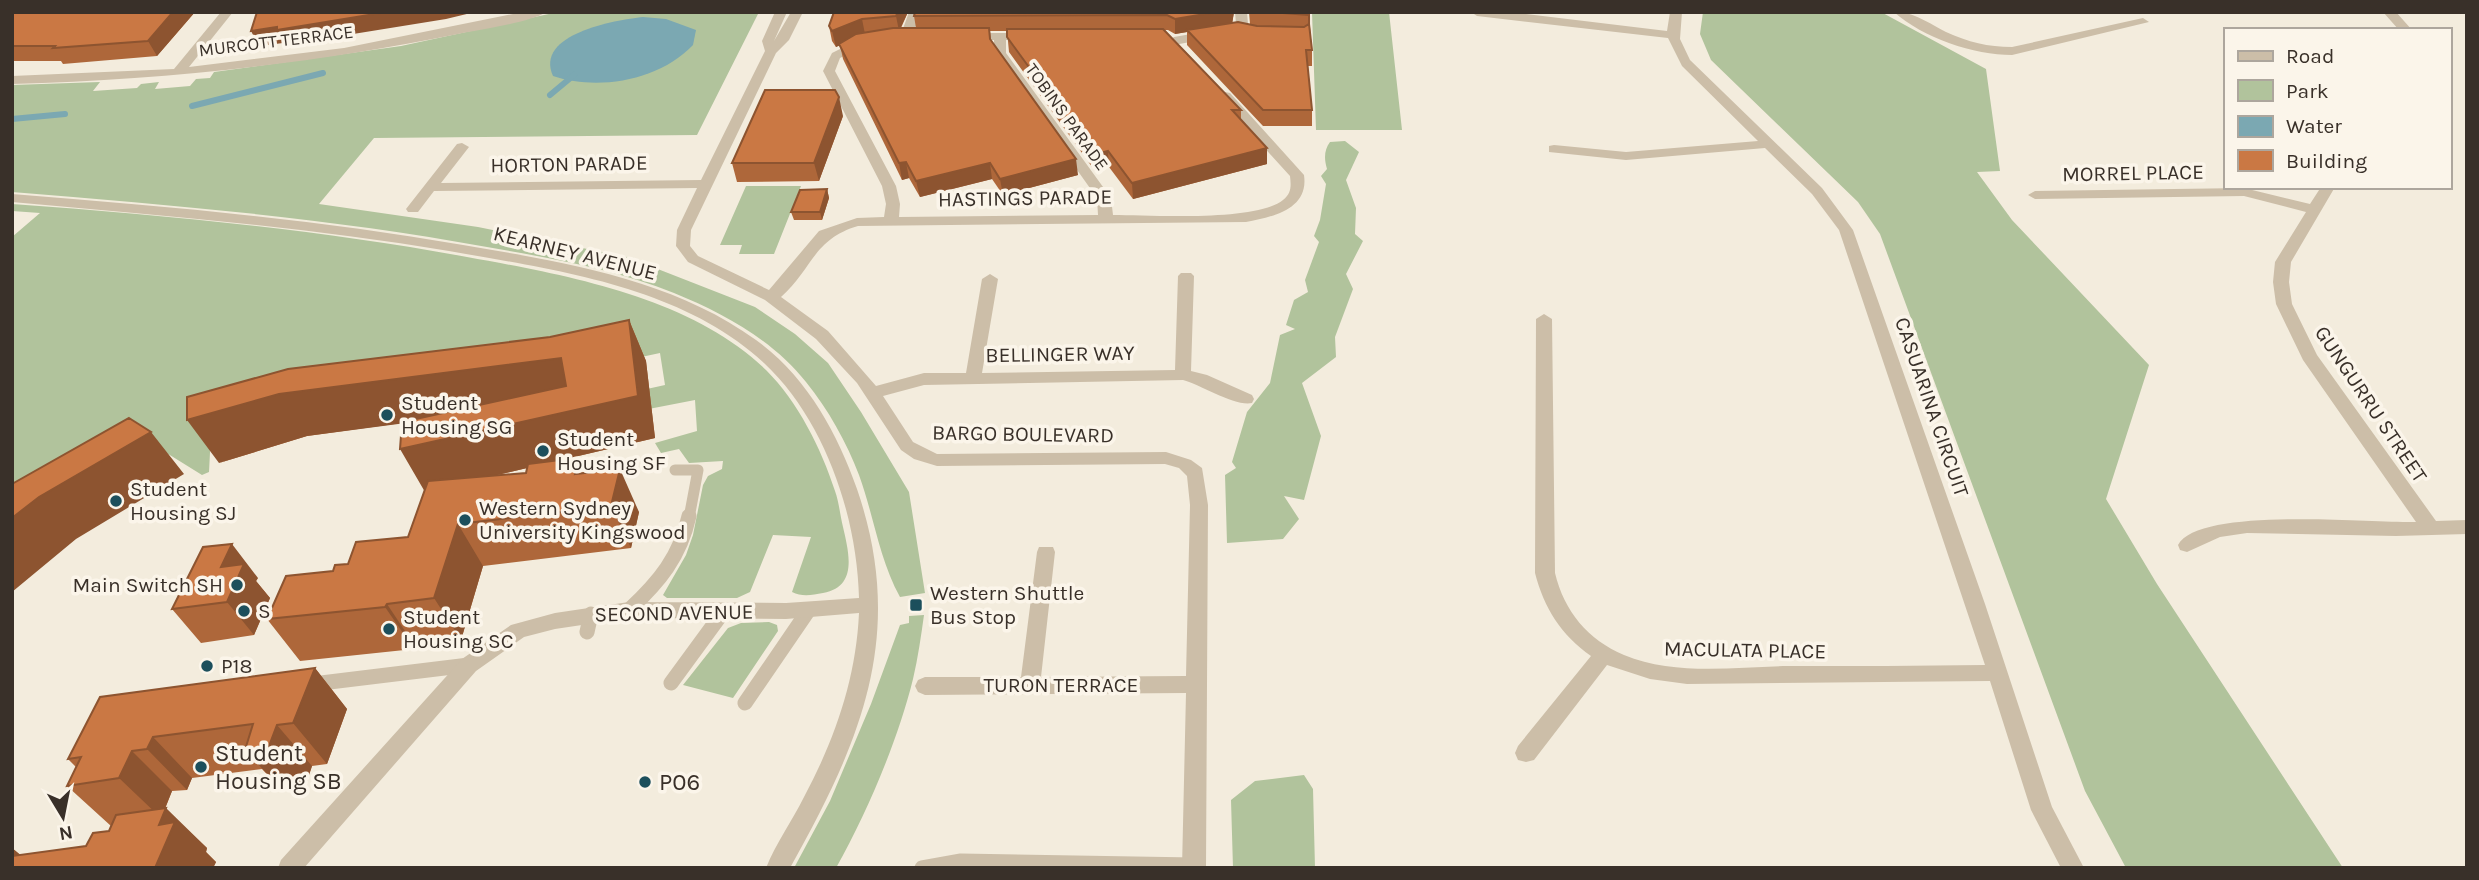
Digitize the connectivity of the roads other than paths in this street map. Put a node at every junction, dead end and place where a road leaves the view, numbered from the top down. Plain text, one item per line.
1 (227, 12) edge
2 (540, 12) edge
3 (781, 12) edge
4 (797, 12) edge
5 (915, 12) edge
6 (1241, 12) edge
7 (1477, 12) edge
8 (1676, 12) edge
9 (1900, 12) edge
10 (2389, 12) edge
11 (2143, 22) dead end
12 (2404, 28) edge
13 (1000, 36) junction
14 (1046, 36) edge
15 (1158, 36) edge
16 (1672, 36) junction
17 (891, 37) edge
18 (948, 37) edge
19 (876, 39) edge
20 (1174, 41) junction
21 (771, 51) junction
22 (1185, 52) edge
23 (179, 71) junction
24 (12, 80) edge
25 (1212, 82) edge
26 (1767, 144) junction
27 (462, 147) dead end
28 (1554, 149) dead end
29 (707, 184) junction
30 (432, 187) junction
31 (2327, 189) edge
32 (2035, 195) dead end
33 (12, 198) edge
34 (413, 209) dead end
35 (2314, 210) junction
36 (1106, 218) junction
37 (891, 220) junction
38 (1186, 276) dead end
39 (990, 279) dead end
40 (771, 297) junction
41 (1544, 319) dead end
42 (1183, 376) junction
43 (973, 378) junction
44 (873, 394) junction
45 (1246, 399) dead end
46 (674, 470) dead end
47 (2431, 527) junction
48 (2467, 527) edge
49 (2187, 545) dead end
50 (1046, 552) dead end
51 (868, 605) junction
52 (629, 610) junction
53 (807, 611) junction
54 (723, 612) junction
55 (1604, 654) junction
56 (469, 665) junction
57 (1995, 673) junction
58 (671, 683) dead end
59 (1197, 684) junction
60 (925, 685) dead end
61 (1030, 685) junction
62 (298, 686) edge
63 (746, 703) dead end
64 (1526, 753) dead end
65 (1195, 867) edge
66 (289, 868) edge
67 (777, 868) edge
68 (922, 868) edge
69 (2073, 868) edge

1 - 23 street
2 - 23 street, MURCOTT TERRACE
3 - 21 street, BARGO BOULEVARD
4 - 21 street, BARGO BOULEVARD
5 - 17 street
6 - 20 street
7 - 16 street
8 - 16 street
9 - 11 street
10 - 12 street
13 - 14 street
13 - 18 street
13 - 36 street, TOBINS PARADE
15 - 20 street
16 - 26 street, CASUARINA CIRCUIT
19 - 37 street
20 - 22 street
21 - 29 street, BARGO BOULEVARD
23 - 24 street, MURCOTT TERRACE
25 - 36 street, HASTINGS PARADE
26 - 28 street
26 - 57 street, CASUARINA CIRCUIT
27 - 30 street
29 - 30 street, HORTON PARADE
29 - 40 street, BARGO BOULEVARD
30 - 34 street
31 - 35 street, GUNGURRU STREET
32 - 35 street, MORREL PLACE
33 - 51 street, KEARNEY AVENUE
35 - 47 street, GUNGURRU STREET
36 - 37 street, HASTINGS PARADE
37 - 40 street, HASTINGS PARADE
38 - 42 street
39 - 43 street
40 - 44 street, BARGO BOULEVARD
41 - 55 street, MACULATA PLACE
42 - 43 street, BELLINGER WAY
42 - 45 street, BELLINGER WAY
43 - 44 street, BELLINGER WAY
44 - 59 street, BARGO BOULEVARD
46 - 52 lane
47 - 48 street
47 - 49 street
50 - 61 street
51 - 53 street, SECOND AVENUE
51 - 67 street, KEARNEY AVENUE
52 - 54 street, SECOND AVENUE
52 - 56 street, SECOND AVENUE
53 - 54 street, SECOND AVENUE
53 - 63 lane
54 - 58 lane
55 - 57 street, MACULATA PLACE
55 - 64 street
56 - 62 lane
56 - 66 street, SECOND AVENUE
57 - 69 street, CASUARINA CIRCUIT
59 - 61 street, TURON TERRACE
59 - 65 street, BARGO BOULEVARD
60 - 61 street, TURON TERRACE
65 - 68 lane

